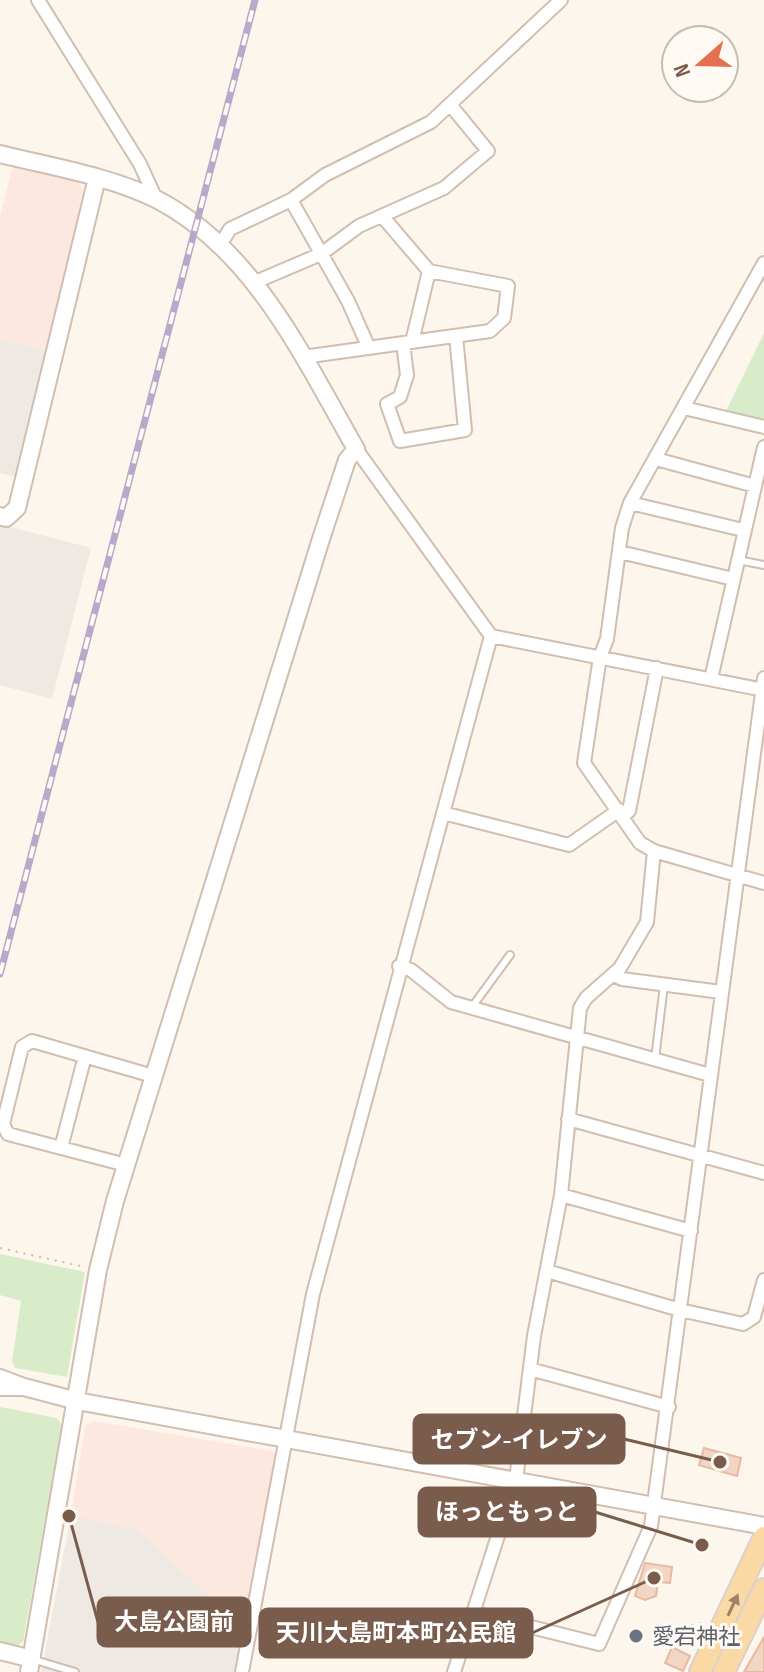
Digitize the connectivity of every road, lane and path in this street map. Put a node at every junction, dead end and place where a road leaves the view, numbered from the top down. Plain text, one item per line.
1 (38, 0) edge
2 (561, 0) edge
3 (452, 107) junction
4 (0, 154) edge
5 (97, 178) junction
6 (156, 199) junction
7 (291, 200) junction
8 (382, 216) junction
9 (220, 245) junction
10 (321, 254) junction
11 (764, 263) edge
12 (429, 271) junction
13 (253, 283) junction
14 (759, 285) edge
15 (456, 336) junction
16 (408, 342) junction
17 (368, 346) junction
18 (303, 357) junction
19 (684, 408) junction
20 (764, 427) edge
21 (764, 447) edge
22 (356, 449) junction
23 (656, 459) junction
24 (755, 486) junction
25 (630, 503) junction
26 (0, 516) edge
27 (743, 530) junction
28 (620, 552) junction
29 (738, 560) junction
30 (764, 565) edge
31 (733, 579) junction
32 (491, 636) junction
33 (600, 657) junction
34 (657, 668) junction
35 (711, 679) junction
36 (763, 686) edge
37 (443, 813) junction
38 (621, 813) junction
39 (654, 851) junction
40 (737, 877) junction
41 (764, 883) edge
42 (510, 955) dead end
43 (399, 966) junction
44 (614, 975) junction
45 (664, 985) junction
46 (721, 992) junction
47 (472, 1007) junction
48 (574, 1038) junction
49 (85, 1056) junction
50 (655, 1059) junction
51 (710, 1075) junction
52 (153, 1076) junction
53 (568, 1119) junction
54 (61, 1148) junction
55 (700, 1155) junction
56 (126, 1165) junction
57 (764, 1173) edge
58 (561, 1195) junction
59 (691, 1231) junction
60 (0, 1248) edge
61 (98, 1270) junction
62 (547, 1271) junction
63 (764, 1280) edge
64 (680, 1310) junction
65 (530, 1369) junction
66 (0, 1378) edge
67 (0, 1387) edge
68 (24, 1387) junction
69 (77, 1401) junction
70 (669, 1407) junction
71 (288, 1437) junction
72 (516, 1480) junction
73 (656, 1504) junction
74 (764, 1526) edge
75 (764, 1537) edge
76 (764, 1589) edge
77 (475, 1613) junction
78 (714, 1621) dead end
79 (652, 1634) dead end
80 (0, 1651) edge
81 (30, 1666) edge
82 (75, 1672) edge
83 (242, 1672) edge
84 (454, 1672) edge
85 (700, 1672) edge
86 (724, 1672) edge

1 - 6 street
2 - 3 street
3 - 7 street
3 - 8 street
4 - 5 street
5 - 6 street
5 - 26 street
6 - 9 street
7 - 9 street
7 - 10 street
8 - 10 street
8 - 12 street
9 - 13 street
10 - 13 street
10 - 17 street
11 - 14 street
12 - 15 street
12 - 16 street
13 - 18 street
14 - 19 street
15 - 16 street
15 - 16 street
16 - 17 street
17 - 18 street
18 - 22 street
19 - 20 street
19 - 23 street
21 - 24 street
22 - 32 street
22 - 52 street
23 - 24 street
23 - 25 street
24 - 27 street
25 - 27 street
25 - 28 street
27 - 29 street
28 - 31 street
28 - 33 street
29 - 30 lane
29 - 31 street
31 - 35 street
32 - 33 street
32 - 37 street
33 - 34 street
33 - 38 street
34 - 35 street
34 - 38 street
35 - 36 street
36 - 40 street
37 - 38 street
37 - 43 street
38 - 39 street
39 - 40 street
39 - 44 street
40 - 41 street
40 - 46 street
42 - 47 lane
43 - 47 street
43 - 71 street
44 - 45 street
44 - 48 street
45 - 46 street
45 - 50 lane
46 - 51 street
47 - 48 street
48 - 50 street
48 - 53 street
49 - 52 street
49 - 54 street
49 - 54 street
50 - 51 street
51 - 55 street
52 - 56 street
53 - 55 street
53 - 58 street
54 - 56 street
55 - 57 street
55 - 59 street
56 - 61 street
58 - 59 street
58 - 62 street
59 - 64 street
60 - 61 path
61 - 69 street
62 - 64 street
62 - 65 street
63 - 64 street
64 - 70 street
65 - 70 street
65 - 72 street
66 - 68 street
67 - 68 street
68 - 69 street
69 - 71 street
69 - 81 street
70 - 73 street
71 - 72 street
71 - 83 street
72 - 73 street
72 - 77 street
73 - 74 street
73 - 77 street
85 -> 75 main road
76 - 86 main road
77 - 84 street
78 - 79 path
80 - 81 street
81 - 82 lane

